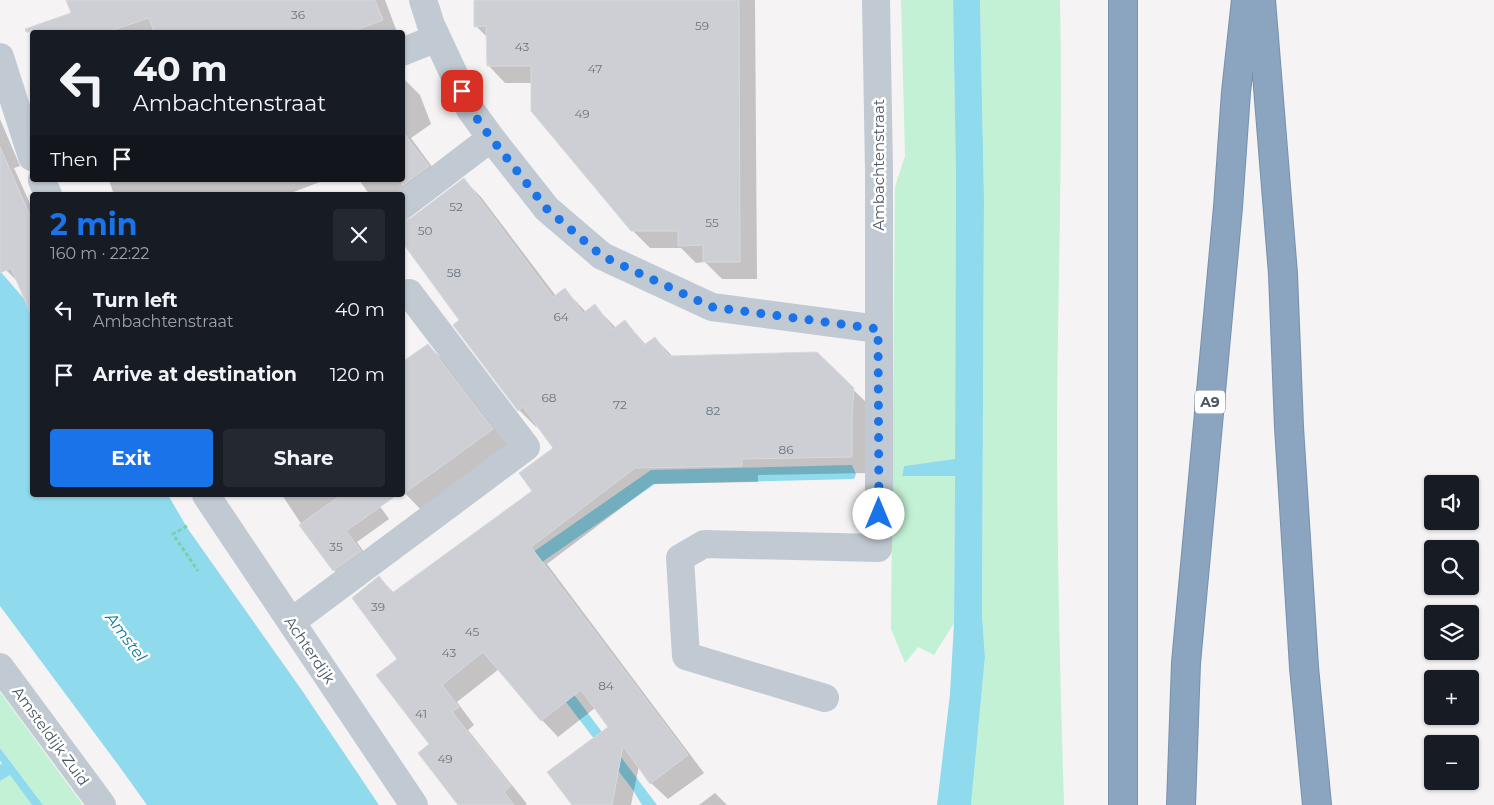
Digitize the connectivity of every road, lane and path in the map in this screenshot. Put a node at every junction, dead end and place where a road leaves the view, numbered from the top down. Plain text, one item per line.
1 (423, 0) edge
2 (876, 0) edge
3 (1123, 0) edge
4 (1246, 0) edge
5 (1261, 0) edge
6 (437, 38) junction
7 (405, 51) edge
8 (0, 57) edge
9 (491, 138) junction
10 (30, 151) edge
11 (405, 204) edge
12 (405, 295) edge
13 (878, 329) junction
14 (207, 497) edge
15 (187, 526) dead end
16 (198, 571) dead end
17 (291, 622) junction
18 (0, 668) edge
19 (825, 698) dead end
20 (102, 805) edge
21 (414, 805) edge
22 (1123, 805) edge
23 (1181, 805) edge
24 (1317, 805) edge

1 - 6 street
2 - 13 street, Ambachtenstraat
3 - 22 highway
4 - 23 highway, A9
5 - 24 highway
6 - 7 street
6 - 9 street
8 - 10 street
9 - 11 street
9 - 13 street
12 - 17 street
13 - 19 street, Ambachtenstraat
14 - 17 street, Achterdijk
15 - 16 path
17 - 21 street, Achterdijk
18 - 20 street, Amsteldijk Zuid

